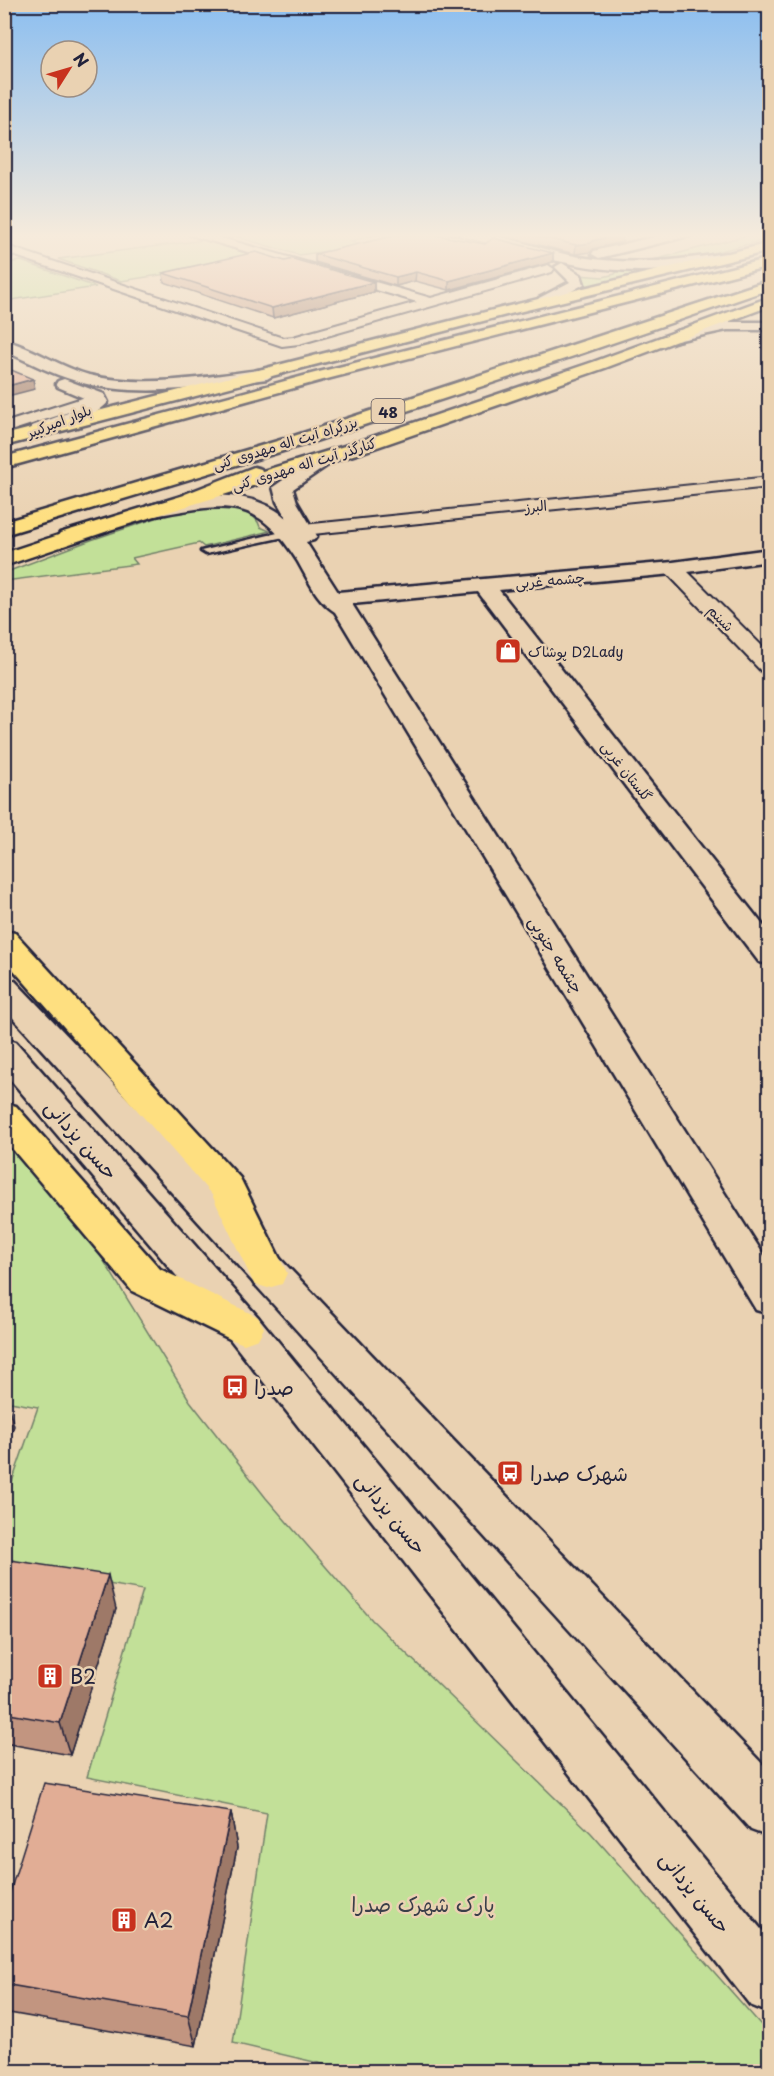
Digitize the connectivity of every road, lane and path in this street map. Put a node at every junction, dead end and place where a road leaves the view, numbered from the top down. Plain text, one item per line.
1 (246, 330) edge
2 (333, 330) edge
3 (437, 330) edge
4 (455, 330) edge
5 (503, 330) edge
6 (636, 330) edge
7 (692, 330) edge
8 (707, 330) edge
9 (676, 336) junction
10 (4, 345) edge
11 (577, 350) junction
12 (4, 358) edge
13 (313, 362) junction
14 (268, 374) junction
15 (89, 380) junction
16 (98, 398) junction
17 (9, 435) edge
18 (325, 459) junction
19 (4, 463) edge
20 (770, 482) edge
21 (192, 498) junction
22 (154, 510) junction
23 (4, 529) edge
24 (296, 531) junction
25 (206, 550) dead end
26 (770, 555) edge
27 (4, 558) edge
28 (673, 568) junction
29 (484, 586) junction
30 (341, 602) junction
31 (770, 667) edge
32 (4, 940) edge
33 (770, 955) edge
34 (4, 988) edge
35 (4, 1050) edge
36 (4, 1115) edge
37 (268, 1273) junction
38 (770, 1299) edge
39 (244, 1328) junction
40 (680, 1717) junction
41 (770, 1781) edge
42 (770, 1811) edge
43 (770, 1985) edge

1 - 2 street
3 - 13 main road
4 - 13 main road
5 - 19 main road
6 - 11 main road, بزرگراه آیت اله مهدوی کنی / 48
7 - 9 main road, کنارگذر آیت اله مهدوی کنی
8 - 9 street
9 - 18 main road, کنارگذر آیت اله مهدوی کنی
10 - 15 street, بلوار امیرکبیر
11 - 21 main road
11 - 23 main road, بزرگراه آیت اله مهدوی کنی / 48
12 - 16 street, بلوار امیرکبیر
13 - 14 main road
14 - 15 street, بلوار امیرکبیر
14 - 17 main road
15 - 16 street
16 - 17 street, بلوار امیرکبیر
18 - 21 main road, کنارگذر آیت اله مهدوی کنی
18 - 24 street, چشمه جنوبی
20 - 24 street, البرز
21 - 22 main road, کنارگذر آیت اله مهدوی کنی
22 - 24 street, چشمه جنوبی
22 - 27 main road, کنارگذر آیت اله مهدوی کنی
24 - 25 lane
24 - 30 street, چشمه جنوبی
26 - 28 street, چشمه غربی
28 - 29 street, چشمه غربی
28 - 31 street, شبنم
29 - 30 street, چشمه غربی
29 - 33 street, گلستان غربی
30 - 38 street, چشمه جنوبی
32 - 37 main road
34 - 37 street
35 - 39 street, حسن یزدانی
36 - 39 main road
37 - 40 street
39 - 43 street, حسن یزدانی
40 - 41 street
40 - 42 street

